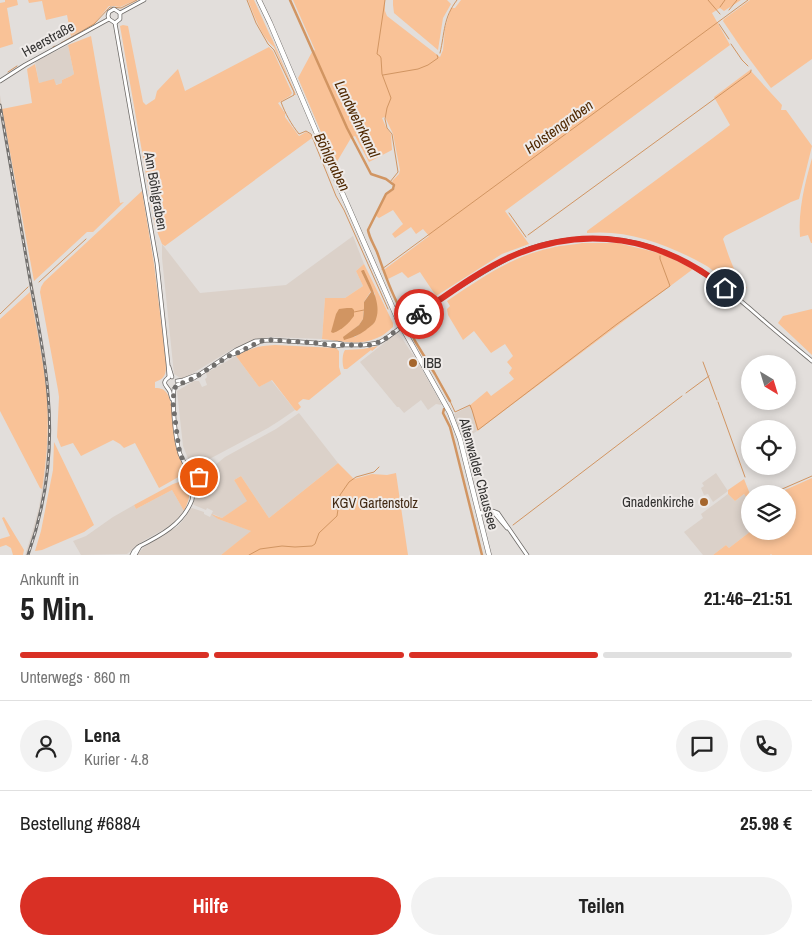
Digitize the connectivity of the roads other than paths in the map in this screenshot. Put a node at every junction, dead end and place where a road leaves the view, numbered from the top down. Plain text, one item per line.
1 (144, 0) edge
2 (259, 0) edge
3 (120, 13) junction
4 (109, 20) junction
5 (115, 23) junction
6 (0, 81) edge
7 (387, 295) junction
8 (418, 314) junction
9 (404, 317) joint
10 (401, 326) junction
11 (812, 361) edge
12 (170, 377) junction
13 (177, 383) junction
14 (168, 389) junction
15 (174, 389) junction
16 (173, 403) junction
17 (190, 472) junction
18 (193, 484) junction
19 (479, 513) junction
20 (134, 555) edge
21 (489, 555) edge
22 (527, 555) edge

1 - 3 street, Heerstraße
2 - 7 main road, Altenwalder Chaussee
3 - 4 street, Heerstraße
3 - 5 street
4 - 5 street
4 - 6 street, Heerstraße
5 - 12 street, Am Böhlgraben
7 - 9 main road, Altenwalder Chaussee
7 - 10 main road, Altenwalder Chaussee
8 - 9 street
8 - 10 street
8 - 11 street
10 - 13 street
10 - 19 main road, Altenwalder Chaussee
12 - 13 street
12 - 14 street
13 - 15 street
14 - 15 street
14 - 16 street
15 - 16 street
16 - 17 street
17 - 18 street
17 - 18 street
18 - 20 street
19 - 21 main road, Altenwalder Chaussee
19 - 22 street

